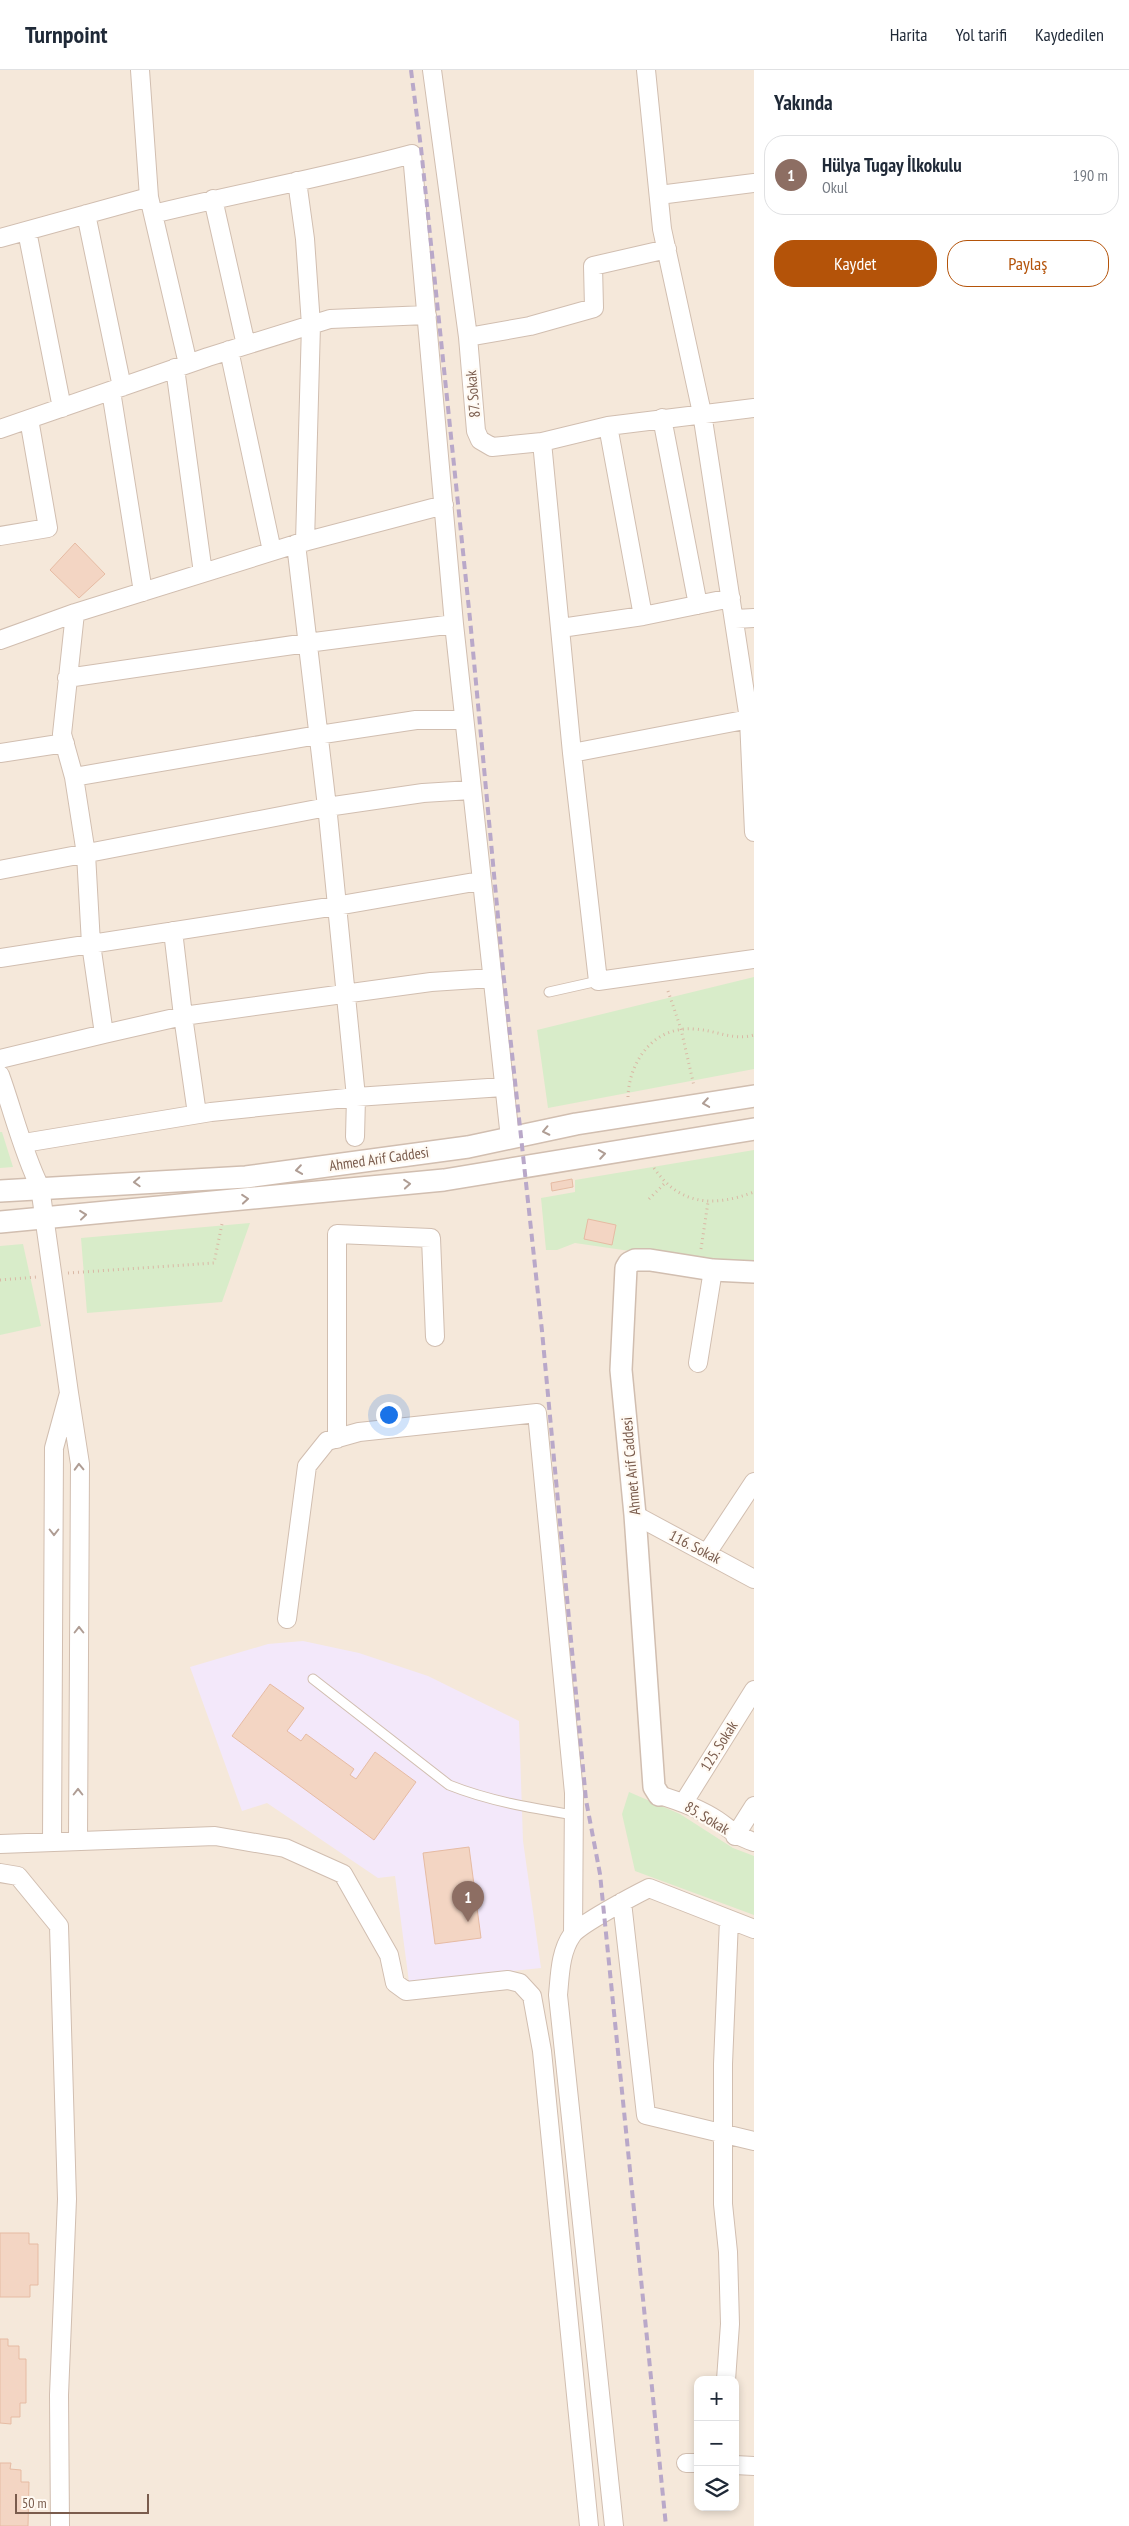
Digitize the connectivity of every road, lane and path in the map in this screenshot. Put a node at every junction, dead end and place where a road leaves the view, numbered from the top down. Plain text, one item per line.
1 (140, 70) edge
2 (432, 70) edge
3 (646, 70) edge
4 (298, 181) junction
5 (754, 183) edge
6 (659, 195) junction
7 (213, 199) junction
8 (151, 206) junction
9 (86, 214) junction
10 (27, 231) junction
11 (0, 238) edge
12 (667, 249) junction
13 (427, 315) junction
14 (311, 325) junction
15 (468, 337) junction
16 (237, 348) junction
17 (181, 366) junction
18 (116, 389) junction
19 (62, 408) junction
20 (754, 408) edge
21 (702, 413) junction
22 (662, 418) junction
23 (29, 419) junction
24 (608, 426) junction
25 (0, 427) edge
26 (542, 442) junction
27 (444, 505) junction
28 (0, 536) edge
29 (300, 543) junction
30 (272, 551) junction
31 (203, 573) junction
32 (142, 592) junction
33 (731, 598) junction
34 (698, 605) junction
35 (75, 613) junction
36 (643, 616) junction
37 (754, 618) edge
38 (734, 619) junction
39 (454, 624) junction
40 (560, 628) junction
41 (0, 640) edge
42 (307, 642) junction
43 (67, 678) junction
44 (752, 719) edge
45 (464, 720) junction
46 (318, 735) junction
47 (65, 743) junction
48 (572, 752) junction
49 (0, 753) edge
50 (74, 778) junction
51 (471, 790) junction
52 (327, 807) junction
53 (754, 832) edge
54 (86, 854) junction
55 (0, 870) edge
56 (480, 881) junction
57 (336, 906) junction
58 (173, 931) junction
59 (91, 944) junction
60 (0, 958) edge
61 (754, 959) edge
62 (492, 978) junction
63 (598, 981) junction
64 (668, 991) dead end
65 (549, 992) dead end
66 (344, 996) junction
67 (182, 1016) junction
68 (681, 1029) junction
69 (104, 1034) junction
70 (754, 1035) edge
71 (0, 1059) edge
72 (0, 1075) edge
73 (694, 1086) dead end
74 (503, 1087) junction
75 (754, 1096) edge
76 (356, 1097) junction
77 (628, 1097) dead end
78 (198, 1114) junction
79 (754, 1129) edge
80 (354, 1137) dead end
81 (510, 1138) junction
82 (24, 1143) junction
83 (654, 1168) dead end
84 (666, 1182) junction
85 (40, 1187) junction
86 (0, 1191) edge
87 (754, 1192) edge
88 (649, 1198) dead end
89 (708, 1202) junction
90 (45, 1218) junction
91 (0, 1222) edge
92 (222, 1224) dead end
93 (706, 1269) junction
94 (79, 1271) dead end
95 (754, 1272) edge
96 (435, 1337) dead end
97 (698, 1363) dead end
98 (69, 1393) junction
99 (337, 1439) junction
100 (754, 1482) edge
101 (635, 1515) junction
102 (707, 1553) junction
103 (754, 1579) edge
104 (287, 1619) dead end
105 (313, 1679) dead end
106 (754, 1690) edge
107 (659, 1795) joint
108 (684, 1802) junction
109 (754, 1806) edge
110 (574, 1815) junction
111 (736, 1836) junction
112 (78, 1841) junction
113 (52, 1842) junction
114 (754, 1842) edge
115 (0, 1844) edge
116 (0, 1873) edge
117 (622, 1902) junction
118 (729, 1920) junction
119 (754, 1929) edge
120 (573, 1934) junction
121 (724, 2133) junction
122 (754, 2141) edge
123 (726, 2376) edge
124 (739, 2466) edge
125 (754, 2466) edge
126 (60, 2526) edge
127 (589, 2526) edge
128 (614, 2526) edge

1 - 8 street
2 - 15 street, 87. Sokak
3 - 6 street
4 - 7 street
4 - 13 street
4 - 14 street
5 - 6 street
6 - 12 street
7 - 8 street
7 - 16 street
8 - 9 street
8 - 17 street
9 - 10 street
9 - 18 street
10 - 11 street
10 - 19 street
12 - 15 street
12 - 21 street
13 - 14 street
13 - 27 street
14 - 16 street
14 - 29 street
15 - 26 street, 87. Sokak
16 - 17 street
16 - 30 street
17 - 18 street
17 - 31 street
18 - 19 street
18 - 32 street
19 - 23 street
20 - 21 street, 87. Sokak
21 - 22 street, 87. Sokak
21 - 33 street
22 - 24 street, 87. Sokak
22 - 34 street
23 - 25 street
23 - 28 street
24 - 26 street, 87. Sokak
24 - 36 street
26 - 40 street
27 - 29 street
27 - 39 street
29 - 30 street
29 - 42 street
30 - 31 street
31 - 32 street
32 - 35 street
33 - 34 street
33 - 38 street
34 - 36 street
35 - 41 street
35 - 43 street
36 - 40 street
37 - 38 street
38 - 44 street
39 - 42 street
39 - 45 street
40 - 48 street
42 - 43 street
42 - 46 street
43 - 47 street
44 - 48 street
44 - 53 street
45 - 46 street
45 - 51 street
46 - 50 street
46 - 52 street
47 - 49 street
47 - 50 street
48 - 63 street
50 - 54 street
51 - 52 street
51 - 56 street
52 - 54 street
52 - 57 street
54 - 55 street
54 - 59 street
56 - 57 street
56 - 62 street
57 - 58 street
57 - 66 street
58 - 59 street
58 - 67 street
59 - 60 street
59 - 69 street
61 - 63 street
62 - 66 street
62 - 74 street
63 - 65 lane
64 - 68 path
66 - 67 street
66 - 76 street
67 - 69 street
67 - 78 street
68 - 70 path
68 - 73 path
68 - 77 path
69 - 71 street
72 - 82 street
74 - 76 street
74 - 81 street
75 -> 81 street, Ahmed Arif Caddesi
76 - 78 street
76 - 80 street
78 - 82 street
90 -> 79 street, Ahmed Arif Caddesi
81 -> 85 street, Ahmed Arif Caddesi
82 - 85 street
83 - 84 path
84 - 88 path
84 - 89 path
85 - 86 street, Ahmed Arif Caddesi
85 - 90 street
87 - 89 path
89 - 93 path
90 - 91 street, Ahmed Arif Caddesi
90 - 98 street
92 - 94 path
93 - 95 street, Ahmet Arif Caddesi
93 - 97 street
93 - 101 street, Ahmet Arif Caddesi
96 - 99 street
112 -> 98 street
98 -> 113 street
99 - 104 street
99 - 110 street
100 - 102 street
101 - 102 street, 116. Sokak
101 - 107 street, Ahmet Arif Caddesi
102 - 103 street, 116. Sokak
105 - 110 lane
106 - 108 street, 125. Sokak
107 - 108 street, 85. Sokak
108 - 111 street, 85. Sokak
109 - 111 street
110 - 120 street
111 - 114 street, 85. Sokak
112 - 113 street
112 - 127 street
113 - 115 street
116 - 126 street
117 - 118 street
117 - 120 street
117 - 121 street
118 - 119 street
118 - 121 street
120 - 128 street
121 - 122 street
121 - 123 street
124 - 125 street

